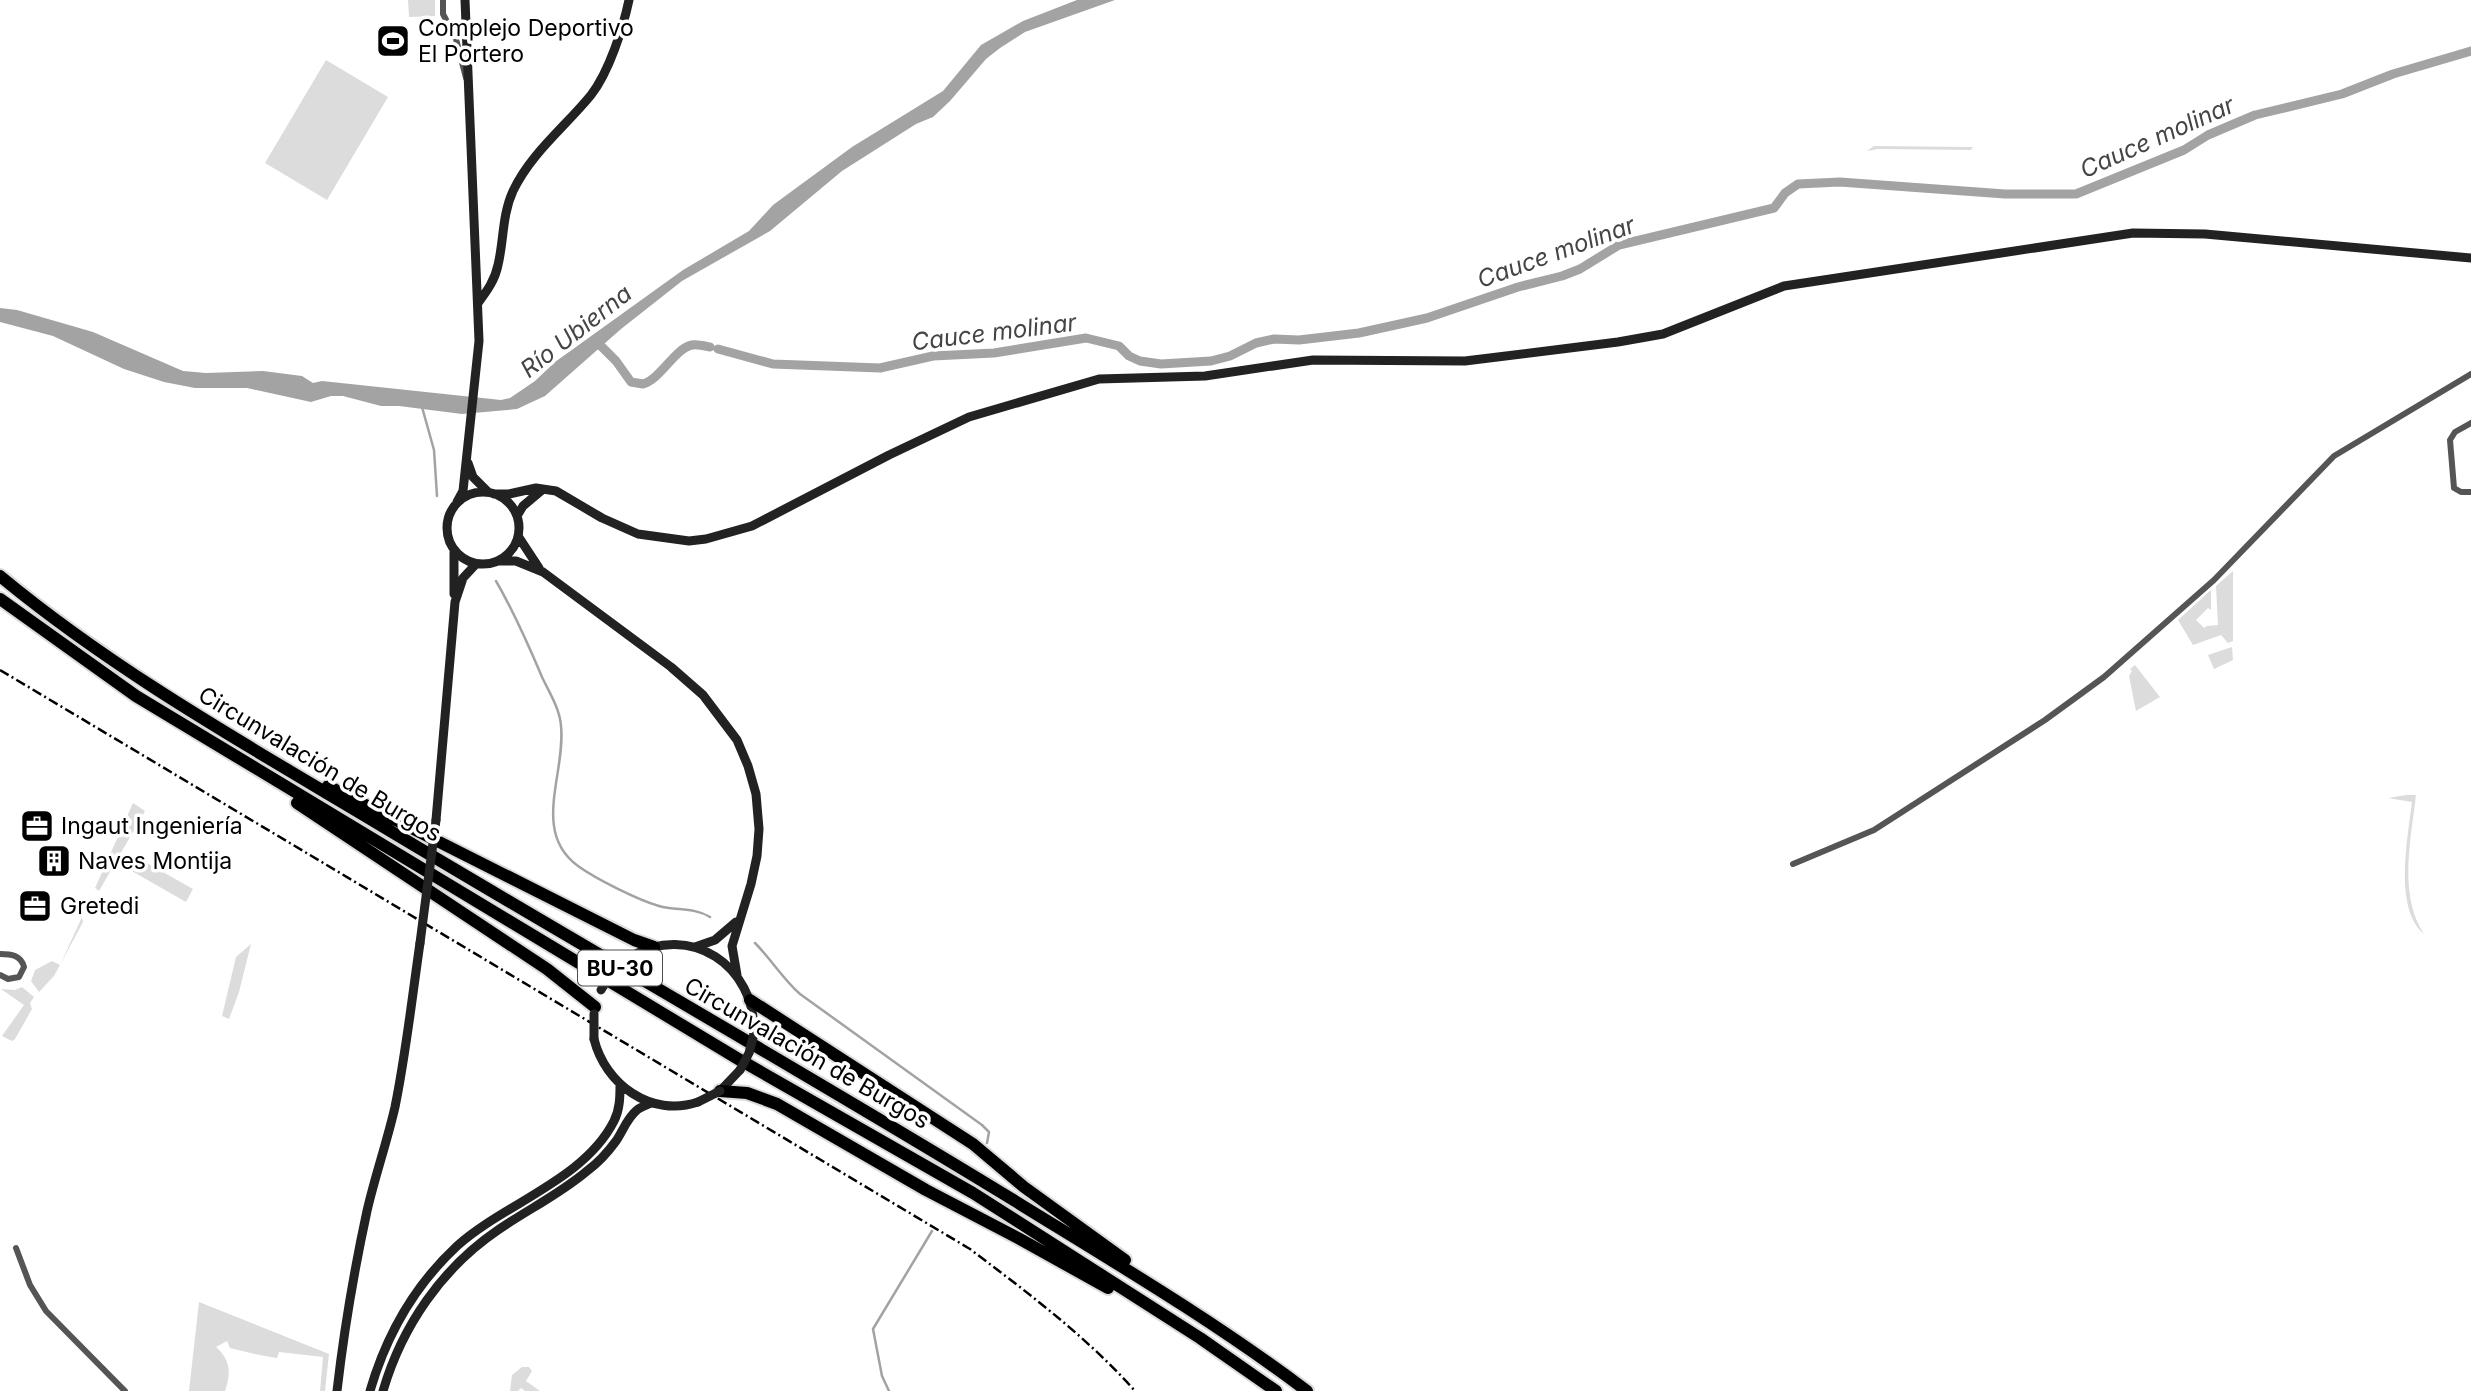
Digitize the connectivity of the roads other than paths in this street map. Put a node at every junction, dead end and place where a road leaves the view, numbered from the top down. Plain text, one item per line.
1 (443, 0) edge
2 (465, 0) edge
3 (629, 0) edge
4 (469, 90) junction
5 (2471, 258) edge
6 (478, 303) junction
7 (2471, 374) edge
8 (2471, 423) edge
9 (467, 461) junction
10 (542, 489) junction
11 (2471, 492) edge
12 (491, 493) junction
13 (457, 502) junction
14 (517, 516) junction
15 (518, 536) junction
16 (454, 551) junction
17 (499, 561) junction
18 (476, 564) junction
19 (543, 572) junction
20 (0, 576) edge
21 (0, 599) edge
22 (456, 602) junction
23 (242, 743) junction
24 (226, 751) junction
25 (1793, 864) dead end
26 (742, 916) junction
27 (654, 947) junction
28 (695, 947) junction
29 (0, 954) edge
30 (0, 975) edge
31 (737, 975) junction
32 (750, 1000) junction
33 (594, 1010) junction
34 (620, 1084) junction
35 (720, 1091) junction
36 (651, 1102) junction
37 (16, 1248) dead end
38 (1200, 1338) junction
39 (1248, 1347) junction
40 (125, 1391) edge
41 (337, 1391) edge
42 (370, 1391) edge
43 (383, 1391) edge
44 (1276, 1391) edge
45 (1307, 1391) edge

1 - 4 street
2 - 4 street
3 - 6 street
4 - 6 street
5 - 10 street
6 - 9 street
7 - 25 street
8 - 11 street
9 - 12 street
9 - 13 street
10 - 12 street
10 - 14 street
12 - 13 street
12 - 14 street
13 - 16 street
14 - 15 street
15 - 17 street
15 - 19 street
16 - 18 street
16 - 22 street
17 - 18 street
17 - 19 street
18 - 22 street
19 - 26 street
20 - 23 highway, Circunvalación de Burgos / BU-30
21 - 24 highway, Circunvalación de Burgos / BU-30
22 - 41 street, bridge
23 - 27 highway
23 - 39 highway, Circunvalación de Burgos / BU-30
24 - 33 highway
24 - 38 highway, Circunvalación de Burgos / BU-30
26 - 28 street
26 - 31 street
27 - 28 street
27 - 33 street, bridge
28 - 31 street
29 - 30 street
31 - 32 street
32 - 35 street, bridge
32 - 39 highway
33 - 34 street, bridge
34 - 36 street
34 - 42 street
35 - 36 street, bridge
35 - 38 highway
36 - 43 street
37 - 40 street
38 - 44 highway, Circunvalación de Burgos / BU-30
39 - 45 highway, Circunvalación de Burgos / BU-30

